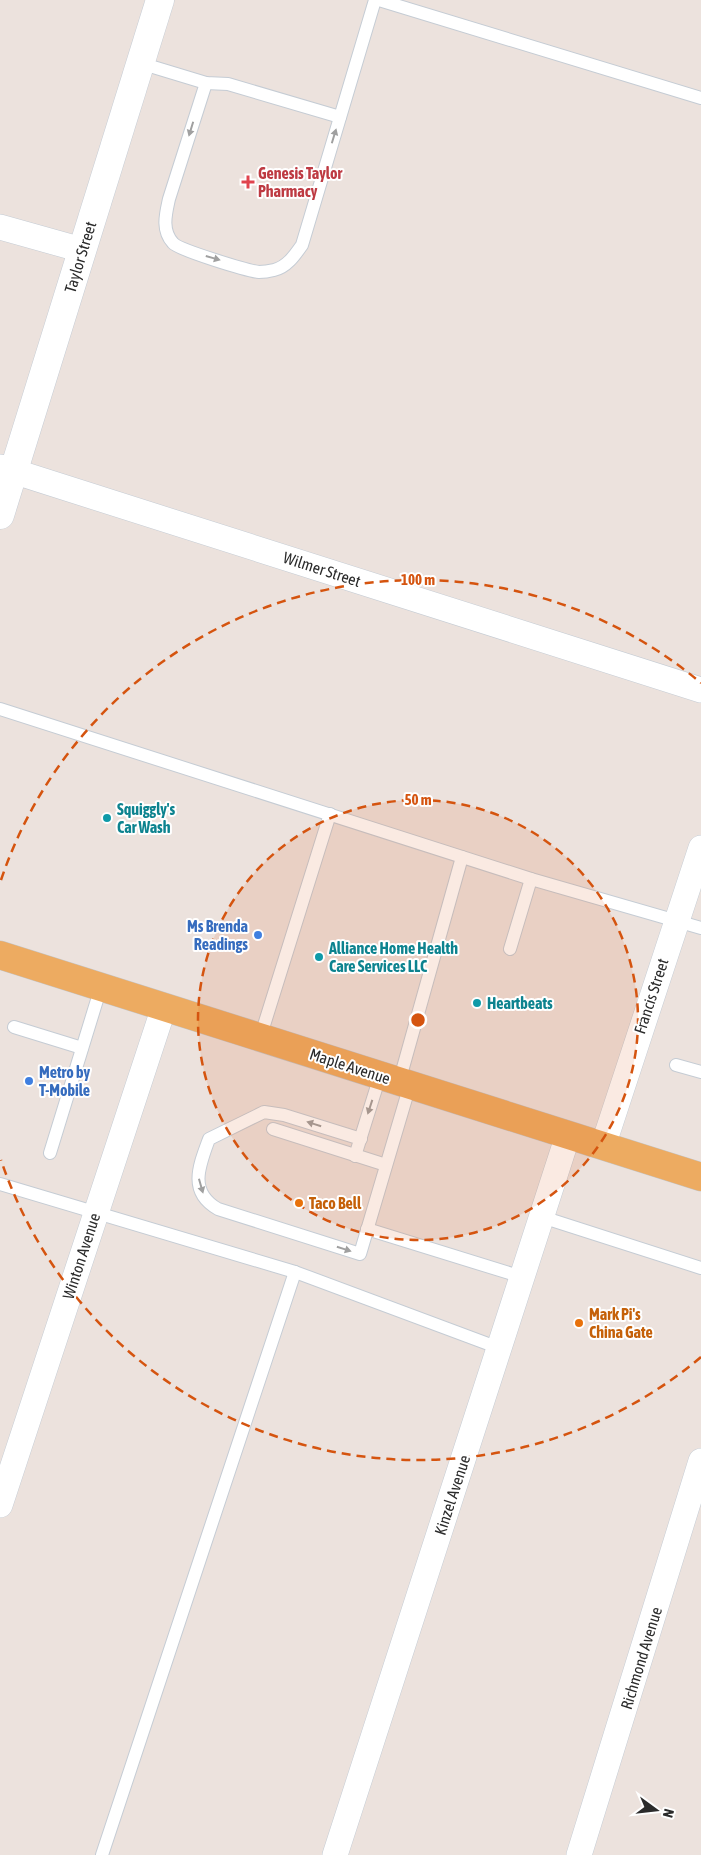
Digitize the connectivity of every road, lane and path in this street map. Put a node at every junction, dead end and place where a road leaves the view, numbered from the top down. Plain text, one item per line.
1 (160, 0) edge
2 (377, 0) edge
3 (140, 63) junction
4 (206, 83) junction
5 (701, 98) edge
6 (340, 117) junction
7 (0, 227) edge
8 (82, 250) junction
9 (7, 469) edge
10 (0, 515) edge
11 (701, 690) edge
12 (0, 709) edge
13 (330, 814) junction
14 (701, 848) edge
15 (462, 857) junction
16 (531, 879) junction
17 (675, 921) junction
18 (701, 928) edge
19 (510, 949) dead end
20 (0, 955) edge
21 (100, 987) junction
22 (164, 1007) junction
23 (14, 1026) dead end
24 (260, 1038) junction
25 (82, 1048) junction
26 (676, 1065) dead end
27 (701, 1072) edge
28 (396, 1081) junction
29 (273, 1129) dead end
30 (568, 1135) junction
31 (361, 1138) junction
32 (603, 1146) junction
33 (50, 1152) dead end
34 (355, 1156) junction
35 (386, 1165) junction
36 (701, 1177) edge
37 (0, 1184) edge
38 (95, 1214) junction
39 (542, 1217) junction
40 (367, 1229) junction
41 (701, 1268) edge
42 (296, 1272) junction
43 (522, 1277) junction
44 (499, 1348) junction
45 (701, 1461) edge
46 (0, 1505) edge
47 (102, 1855) edge
48 (336, 1855) edge
49 (579, 1855) edge

1 - 3 street, Taylor Street
2 - 5 lane
2 - 6 lane
3 - 4 lane
3 - 8 street, Taylor Street
4 - 6 lane
4 -> 6 lane
7 - 8 street
8 - 9 street, Taylor Street
9 - 10 street, Taylor Street
9 - 11 street, Wilmer Street
12 - 13 lane
13 - 15 lane
13 - 24 lane
14 - 17 street, Francis Street
15 - 16 lane
15 - 28 lane
16 - 17 lane
16 - 19 lane
17 - 18 lane
17 - 32 street, Francis Street
20 - 21 main road, Maple Avenue
21 - 22 main road, Maple Avenue
21 - 25 lane
22 - 24 main road, Maple Avenue
22 - 38 street, Winton Avenue
23 - 25 lane
24 - 28 main road, Maple Avenue
25 - 33 lane
26 - 27 lane
28 - 30 main road, Maple Avenue
28 -> 31 lane
28 - 35 lane
29 - 34 lane
30 - 32 main road, Maple Avenue
30 - 39 street, Kinzel Avenue
31 - 34 lane
31 -> 40 lane
32 - 36 main road, Maple Avenue
34 - 35 lane
35 - 40 lane
37 - 38 lane
38 - 42 lane
38 - 46 street, Winton Avenue
39 - 41 lane
39 - 43 street, Kinzel Avenue
40 - 43 lane
42 - 44 lane
42 - 47 lane
43 - 44 street, Kinzel Avenue
44 - 48 street, Kinzel Avenue
45 - 49 street, Richmond Avenue

